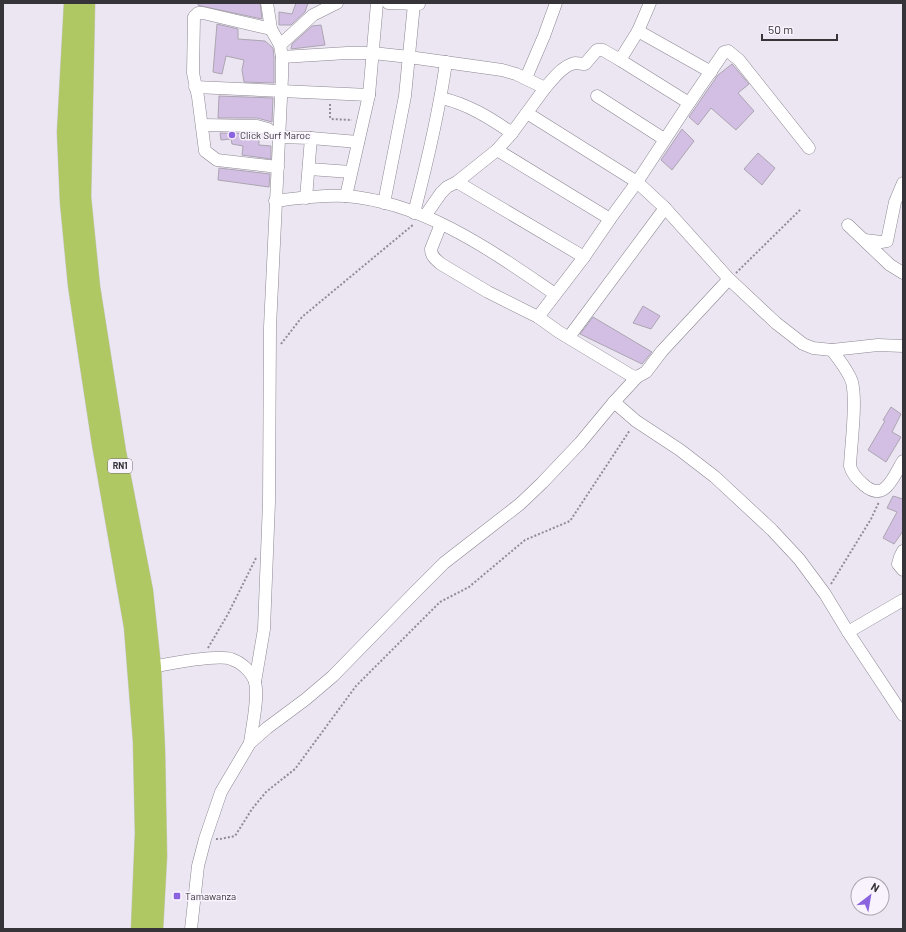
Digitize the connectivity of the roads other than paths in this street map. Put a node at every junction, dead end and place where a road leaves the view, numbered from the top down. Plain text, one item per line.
1 (73, 3) edge
2 (86, 3) edge
3 (267, 3) edge
4 (337, 3) edge
5 (377, 3) edge
6 (388, 3) edge
7 (556, 3) edge
8 (650, 3) edge
9 (417, 4) edge
10 (271, 29) junction
11 (638, 31) junction
12 (280, 45) junction
13 (373, 53) junction
14 (409, 56) junction
15 (282, 57) junction
16 (620, 60) junction
17 (446, 62) junction
18 (711, 72) junction
19 (526, 78) junction
20 (196, 87) junction
21 (545, 88) junction
22 (282, 91) junction
23 (369, 95) junction
24 (597, 96) dead end
25 (441, 98) junction
26 (689, 103) junction
27 (527, 113) junction
28 (203, 125) junction
29 (512, 133) junction
30 (278, 138) junction
31 (310, 138) junction
32 (664, 139) junction
33 (358, 142) junction
34 (809, 148) dead end
35 (497, 150) junction
36 (278, 167) junction
37 (308, 169) junction
38 (351, 172) junction
39 (457, 182) junction
40 (637, 182) junction
41 (903, 183) edge
42 (346, 196) junction
43 (306, 198) junction
44 (275, 201) junction
45 (384, 203) junction
46 (665, 208) junction
47 (419, 214) junction
48 (610, 219) junction
49 (441, 224) junction
50 (848, 225) dead end
51 (865, 240) junction
52 (584, 257) junction
53 (903, 273) edge
54 (729, 279) junction
55 (555, 294) junction
56 (538, 317) junction
57 (569, 337) junction
58 (903, 346) edge
59 (832, 350) junction
60 (637, 377) junction
61 (614, 402) junction
62 (903, 461) edge
63 (903, 551) edge
64 (903, 570) edge
65 (903, 600) edge
66 (848, 632) junction
67 (152, 667) junction
68 (255, 682) junction
69 (903, 715) edge
70 (250, 743) junction
71 (140, 929) edge
72 (154, 929) edge
73 (191, 929) edge

1 - 71 highway, RN1
2 - 67 highway, RN1
3 - 10 street
4 - 12 street
5 - 13 street
6 - 9 street
7 - 19 street
8 - 11 street
9 - 14 street
10 - 12 street
10 - 20 street
11 - 16 street
11 - 18 street
12 - 15 street
13 - 14 street
13 - 15 street
13 - 23 street
14 - 17 street
14 - 45 street
15 - 22 street
16 - 21 street
16 - 26 street
17 - 19 street
17 - 25 street
18 - 26 street
18 - 34 street
19 - 21 street
20 - 22 street
20 - 28 street
21 - 27 street
22 - 23 street
22 - 30 street
23 - 33 street
24 - 32 street
25 - 29 street
25 - 47 street
26 - 32 street
27 - 29 street
27 - 40 street
28 - 30 street
28 - 36 street
29 - 35 street
30 - 31 street
30 - 36 street
31 - 33 street
31 - 37 street
32 - 40 street
33 - 38 street
35 - 39 street
35 - 48 street
36 - 44 street
37 - 38 street
37 - 43 street
38 - 42 street
39 - 47 street
39 - 52 street
40 - 46 street
40 - 48 street
41 - 51 street
42 - 43 street
42 - 45 street
43 - 44 street
44 - 68 street
45 - 47 street
46 - 54 street
46 - 57 street
47 - 49 street
48 - 52 street
49 - 55 street
49 - 56 street
50 - 51 street
51 - 53 street
52 - 55 street
54 - 59 street
54 - 60 street
55 - 56 street
56 - 57 street
57 - 60 street
58 - 59 street
59 - 62 street
60 - 61 street
61 - 66 street
61 - 70 street
63 - 64 street
65 - 66 street
66 - 69 street
67 - 68 street
67 - 72 highway, RN1
68 - 70 street
70 - 73 street

